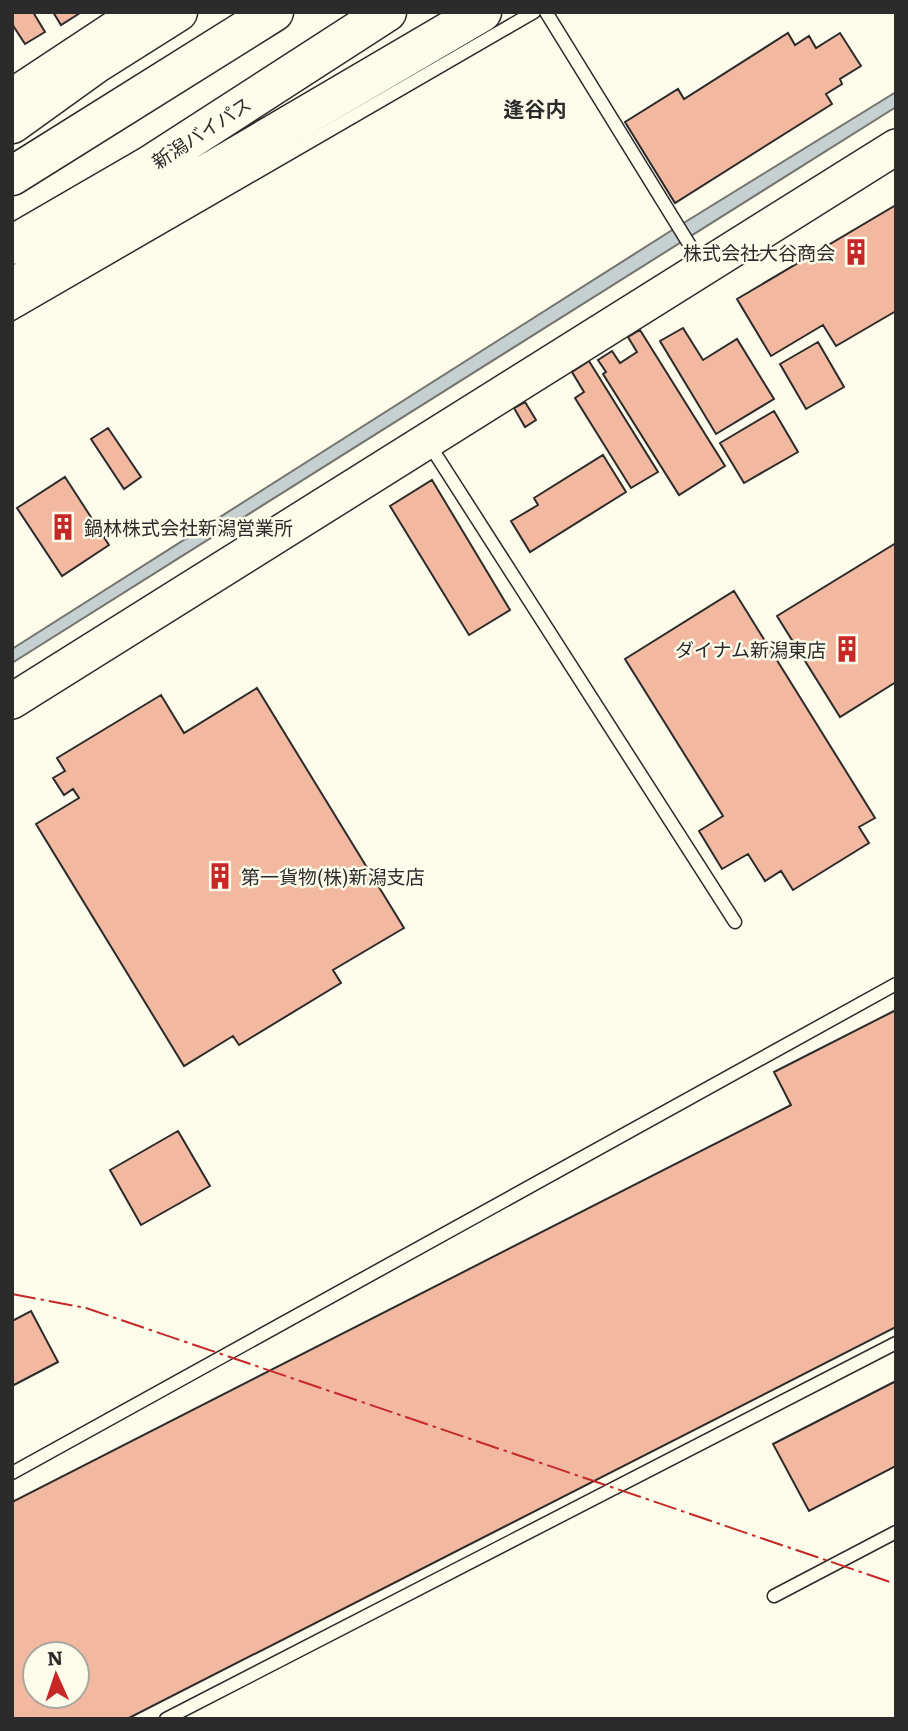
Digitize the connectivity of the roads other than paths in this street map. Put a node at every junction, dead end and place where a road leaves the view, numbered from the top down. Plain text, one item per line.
1 (130, 12) edge
2 (177, 12) edge
3 (274, 12) edge
4 (387, 12) edge
5 (482, 12) edge
6 (534, 12) edge
7 (546, 12) edge
8 (12, 90) edge
9 (12, 124) edge
10 (896, 147) edge
11 (12, 176) edge
12 (12, 245) edge
13 (697, 257) junction
14 (12, 288) edge
15 (12, 314) edge
16 (427, 441) junction
17 (12, 701) edge
18 (735, 922) dead end
19 (896, 984) edge
20 (896, 1343) edge
21 (12, 1473) edge
22 (896, 1532) edge
23 (774, 1596) dead end
24 (166, 1719) edge

1 - 8 street
2 - 9 highway
3 - 11 highway
4 - 12 highway, 新潟バイパス
5 - 14 highway
6 - 15 lane
7 - 13 lane
10 - 13 street
13 - 16 street
16 - 17 street
16 - 18 lane
19 - 21 lane
20 - 24 lane
22 - 23 lane

